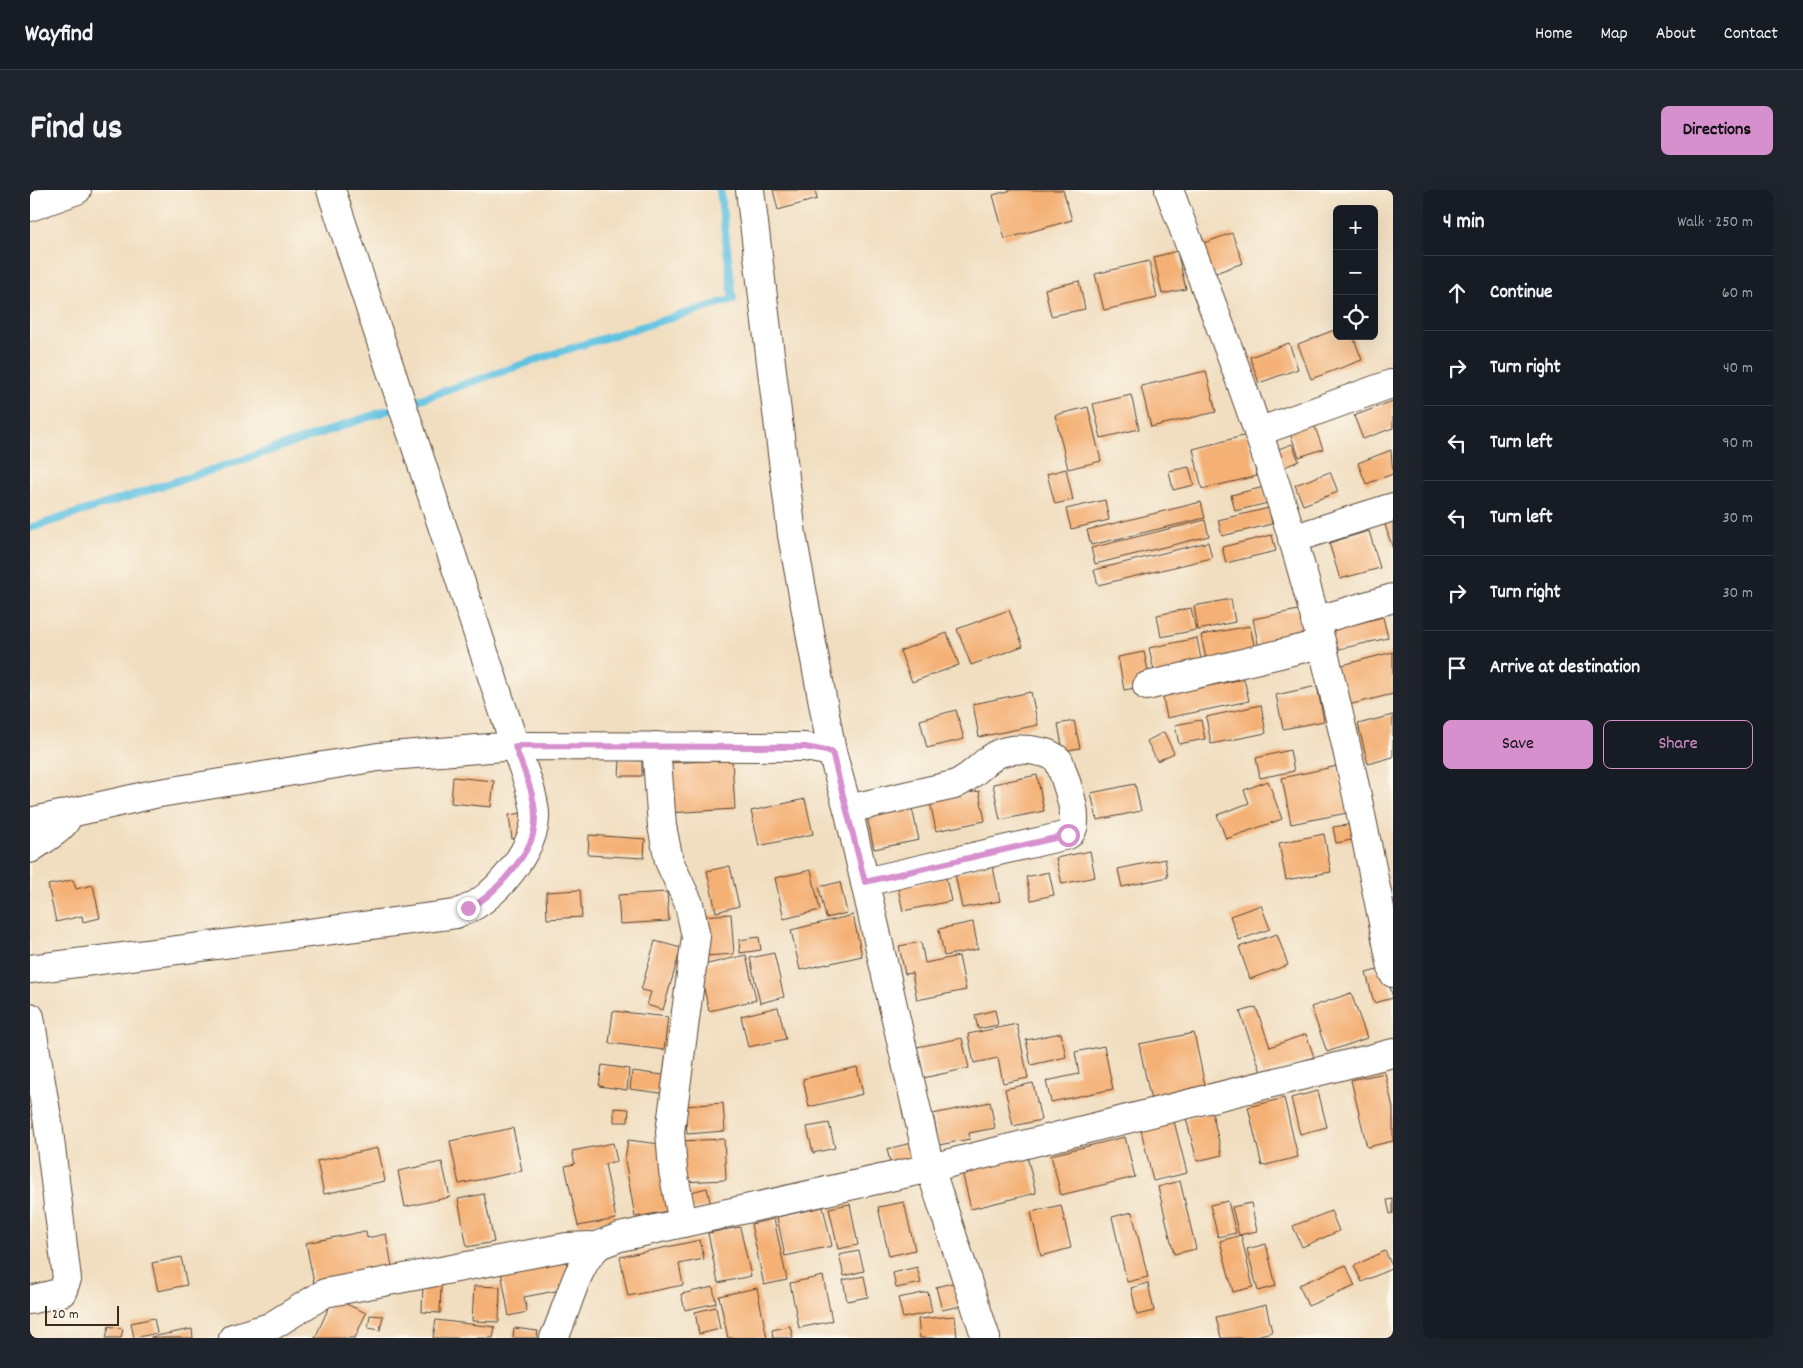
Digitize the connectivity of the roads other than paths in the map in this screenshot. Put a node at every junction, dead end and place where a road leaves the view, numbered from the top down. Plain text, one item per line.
1 (77, 190) edge
2 (331, 190) edge
3 (750, 190) edge
4 (1168, 190) edge
5 (30, 207) edge
6 (1391, 384) dead end
7 (1258, 432) junction
8 (1393, 506) edge
9 (1292, 540) junction
10 (1393, 598) edge
11 (1318, 632) junction
12 (1146, 686) dead end
13 (515, 746) junction
14 (656, 746) junction
15 (832, 752) junction
16 (848, 809) junction
17 (69, 812) junction
18 (30, 822) edge
19 (30, 849) edge
20 (1383, 876) edge
21 (865, 882) junction
22 (30, 969) edge
23 (1393, 973) edge
24 (30, 1017) edge
25 (1393, 1053) edge
26 (930, 1168) junction
27 (683, 1223) junction
28 (596, 1249) junction
29 (30, 1300) edge
30 (233, 1338) edge
31 (554, 1338) edge
32 (986, 1338) edge

1 - 5 street
2 - 13 street
3 - 15 street
4 - 7 street
6 - 7 street
7 - 9 street
8 - 9 street
9 - 11 street
10 - 11 street
11 - 12 street
11 - 20 street
13 - 14 street
13 - 17 street
13 - 22 street
14 - 15 street
14 - 27 street
15 - 16 street
16 - 21 street
16 - 21 street
17 - 18 street
17 - 19 street
20 - 23 street
21 - 26 street
24 - 29 street
25 - 26 street
26 - 27 street
26 - 32 street
27 - 28 street
28 - 30 street
28 - 31 street

